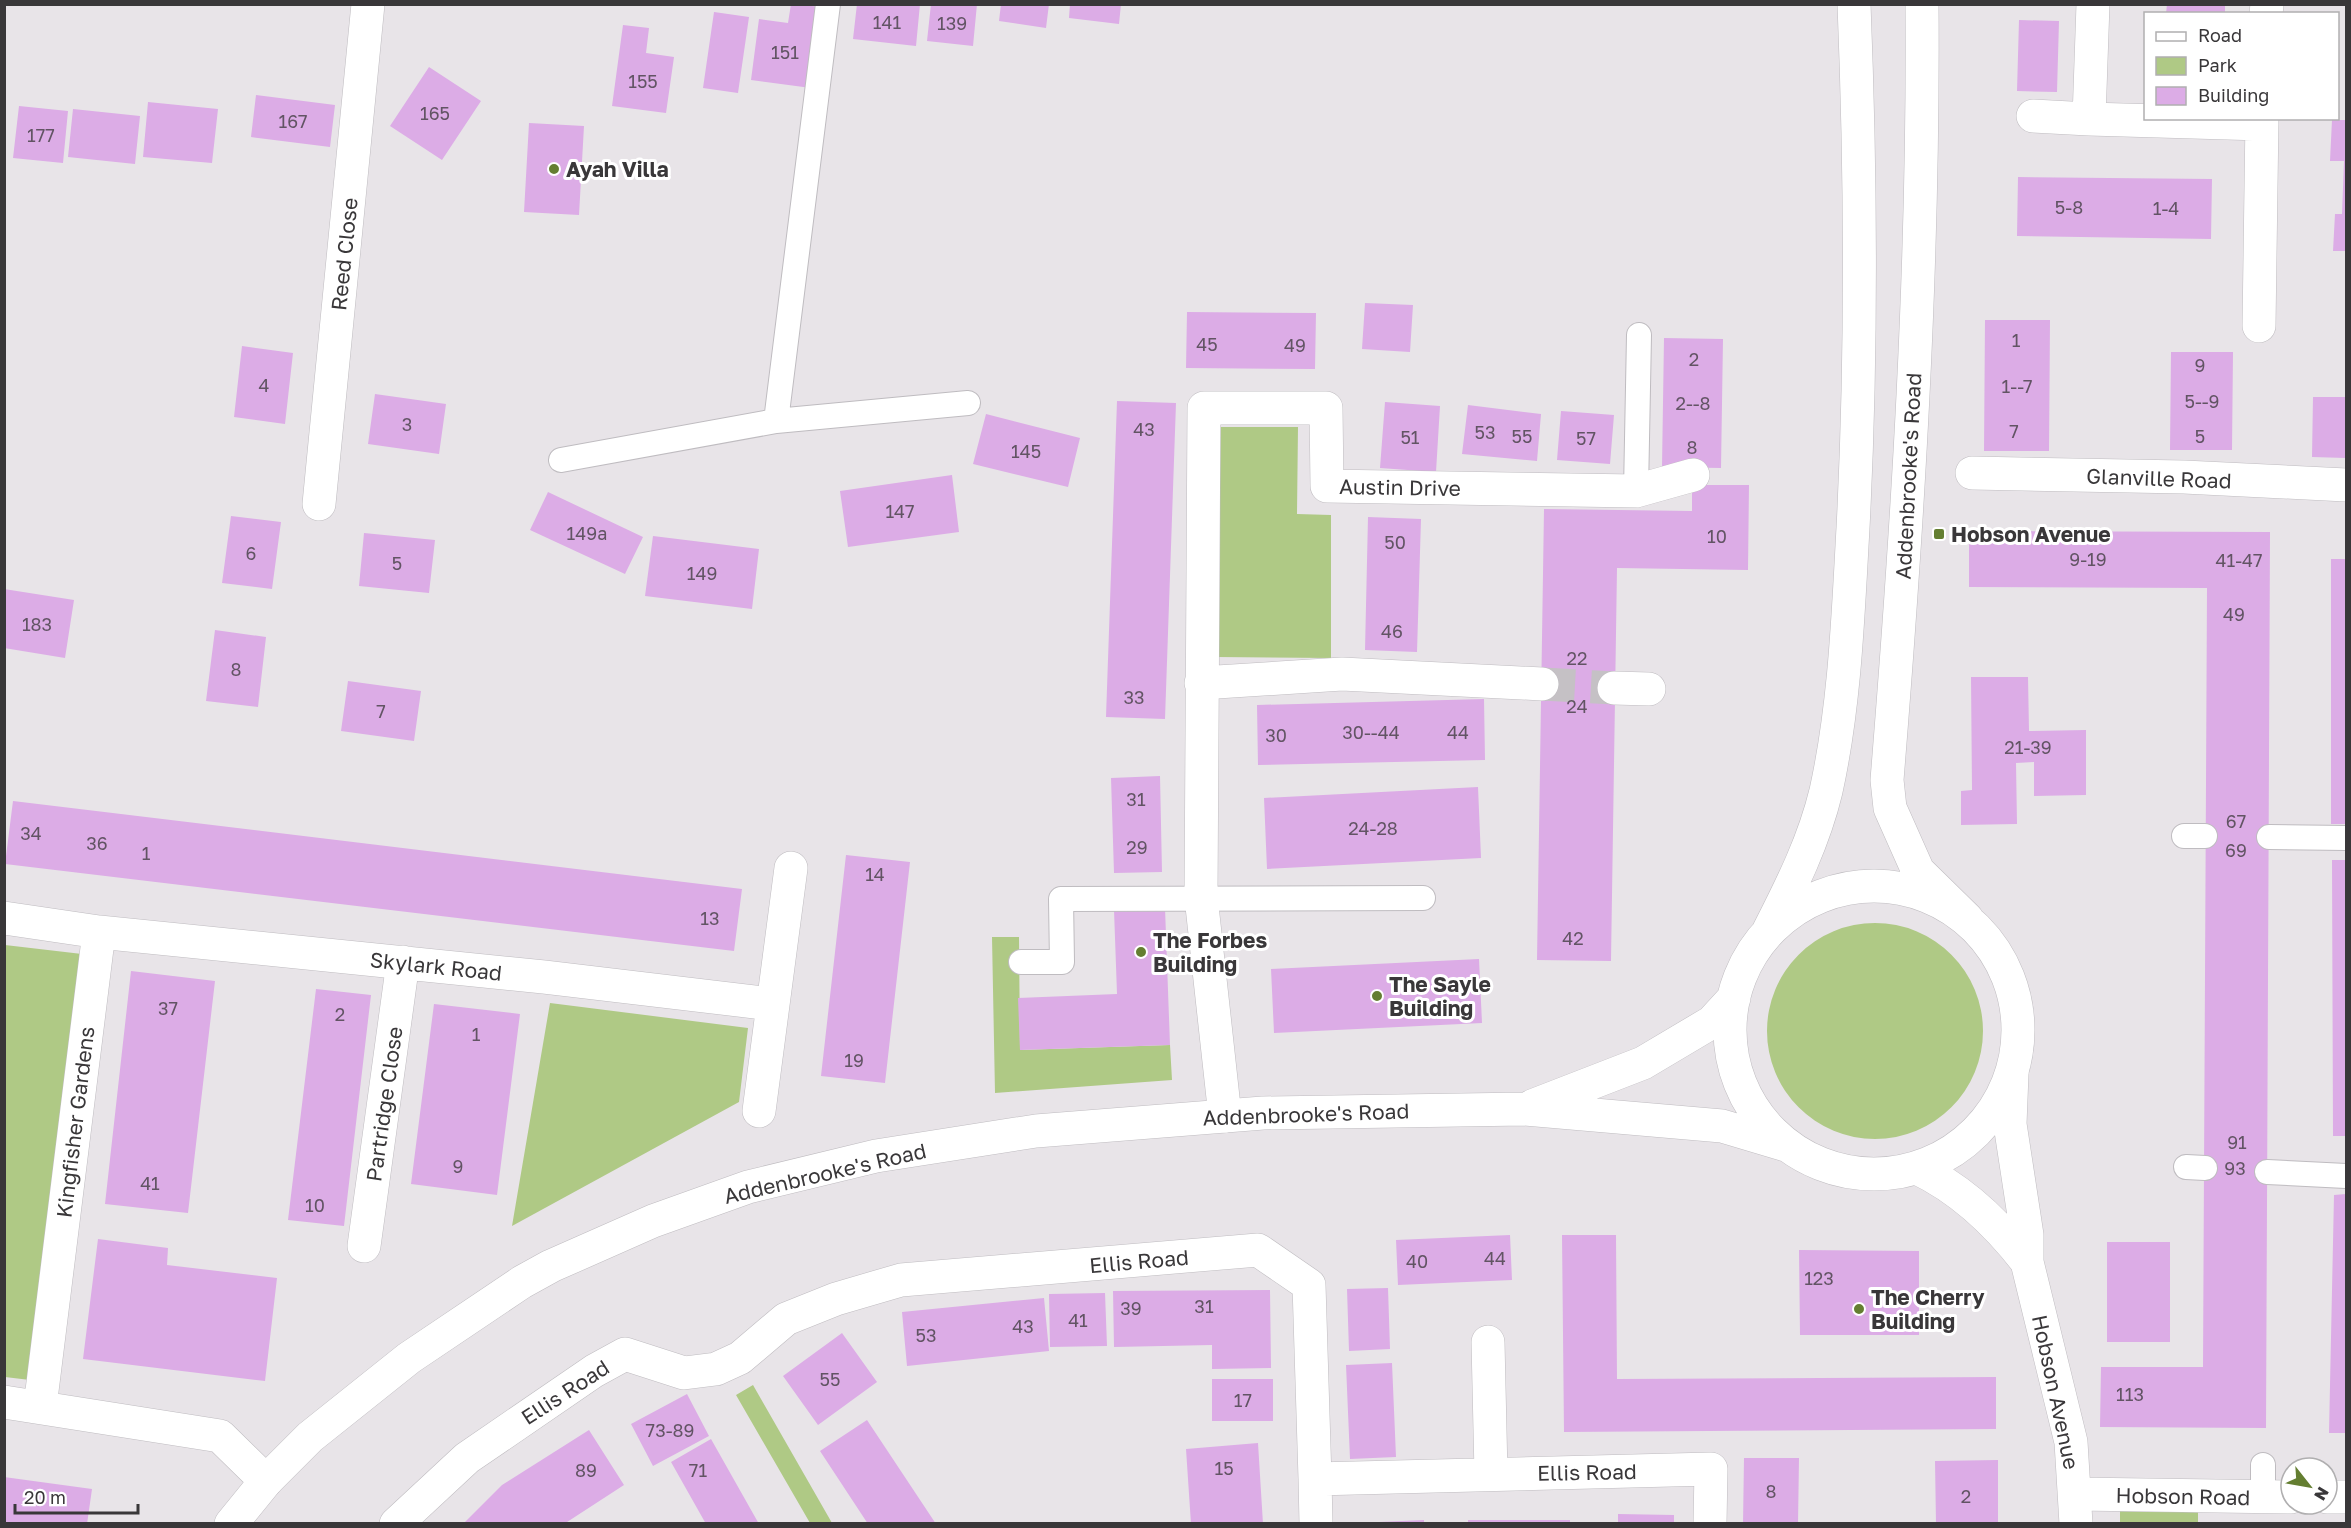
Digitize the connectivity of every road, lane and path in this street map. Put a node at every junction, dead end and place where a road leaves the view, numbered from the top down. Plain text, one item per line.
1 (368, 4) edge
2 (828, 4) edge
3 (1854, 4) edge
4 (1922, 4) edge
5 (2093, 4) edge
6 (2033, 116) dead end
7 (2089, 119) junction
8 (2144, 120) edge
9 (2176, 120) edge
10 (2262, 121) edge
11 (2259, 326) dead end
12 (1639, 335) dead end
13 (968, 403) dead end
14 (776, 421) junction
15 (561, 460) dead end
16 (1972, 473) dead end
17 (1693, 475) dead end
18 (2346, 485) edge
19 (1636, 491) junction
20 (319, 504) dead end
21 (1201, 682) junction
22 (1542, 684) tunnel mouth
23 (1614, 688) tunnel mouth
24 (1649, 689) dead end
25 (2269, 837) dead end
26 (2346, 838) edge
27 (791, 868) dead end
28 (1201, 897) junction
29 (1423, 898) dead end
30 (4, 918) edge
31 (1967, 919) junction
32 (1769, 930) junction
33 (99, 932) junction
34 (403, 962) junction
35 (1021, 962) dead end
36 (1734, 998) junction
37 (772, 1004) junction
38 (2012, 1074) junction
39 (1524, 1109) junction
40 (759, 1111) dead end
41 (1226, 1116) junction
42 (1790, 1146) junction
43 (1917, 1168) junction
44 (2267, 1172) dead end
45 (2346, 1176) edge
46 (364, 1246) dead end
47 (2026, 1262) junction
48 (1488, 1342) dead end
49 (4, 1402) edge
50 (40, 1407) junction
51 (1491, 1474) junction
52 (1315, 1479) junction
53 (266, 1481) junction
54 (2272, 1487) edge
55 (2076, 1509) edge
56 (231, 1524) edge
57 (396, 1524) edge
58 (1316, 1524) edge
59 (1710, 1524) edge

1 - 20 street, Reed Close
2 - 14 lane
3 - 32 street
4 - 31 street, Addenbrooke's Road
5 - 7 street
6 - 7 street
7 - 8 street
9 - 10 street
10 - 11 street
12 - 19 lane
13 - 14 lane
14 - 15 lane
16 - 18 street, Glanville Road
17 - 19 street, Austin Drive
19 - 21 street, Austin Drive
21 - 22 street
21 - 28 street, Austin Drive
23 - 24 street
25 - 26 lane
27 - 37 street
28 - 29 lane
28 - 35 lane
28 - 41 street, Austin Drive
30 - 33 street
31 - 32 street
31 - 38 street, Addenbrooke's Road
32 - 36 street
33 - 34 street, Skylark Road
33 - 50 street, Kingfisher Gardens
34 - 37 street, Skylark Road
34 - 46 street, Partridge Close
36 - 39 street, Addenbrooke's Road
36 - 42 street
37 - 40 street
38 - 43 street
38 - 47 street, Hobson Avenue
39 - 41 street, Addenbrooke's Road
39 - 42 street, Addenbrooke's Road
41 - 53 street, Addenbrooke's Road
42 - 43 street
43 - 47 street, Hobson Avenue
44 - 45 lane
47 - 55 street, Hobson Avenue
48 - 51 street
49 - 50 street
50 - 53 street
51 - 52 street, Ellis Road
51 - 59 street, Ellis Road
52 - 57 street, Ellis Road
52 - 58 street
53 - 56 street, Addenbrooke's Road
54 - 55 street, Hobson Road

